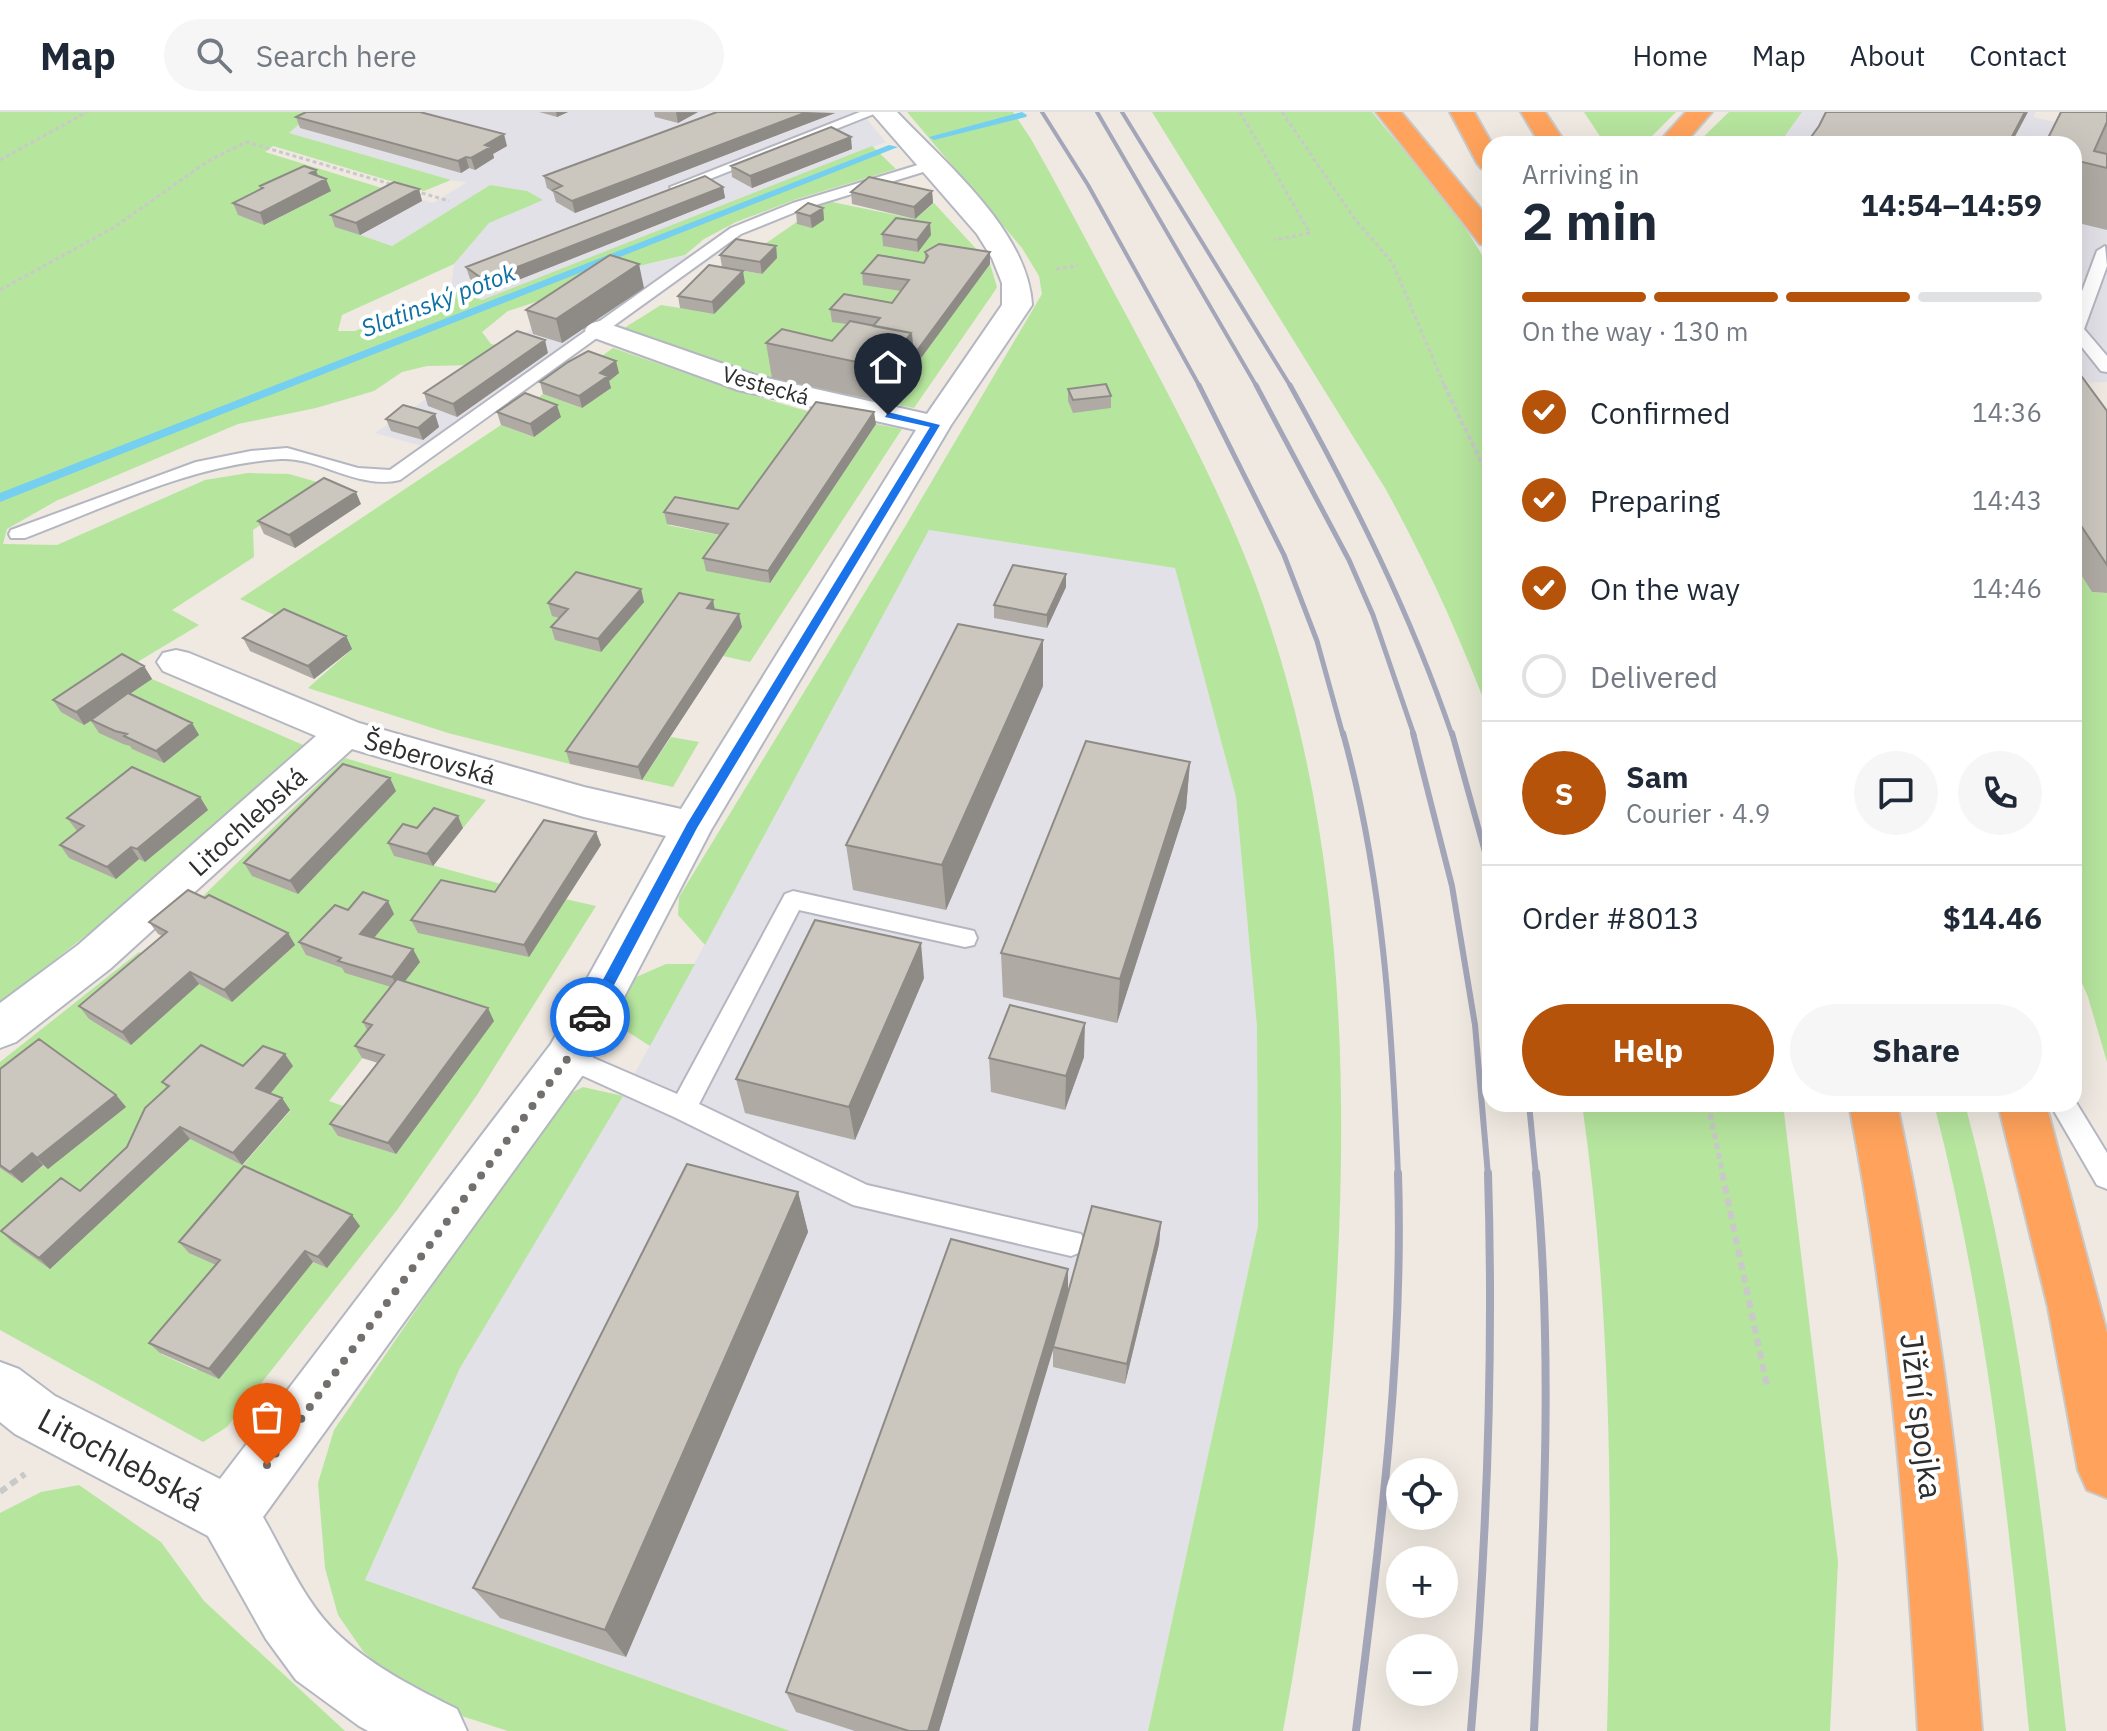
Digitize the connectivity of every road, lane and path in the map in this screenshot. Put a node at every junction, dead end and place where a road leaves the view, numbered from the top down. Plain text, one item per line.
1 (87, 112) edge
2 (872, 112) edge
3 (883, 112) edge
4 (1240, 112) edge
5 (1282, 112) edge
6 (1388, 112) edge
7 (1462, 112) edge
8 (1533, 112) edge
9 (1700, 112) edge
10 (1548, 136) edge
11 (1678, 136) edge
12 (1482, 148) edge
13 (917, 150) junction
14 (0, 160) edge
15 (657, 195) edge
16 (449, 201) dead end
17 (1482, 228) edge
18 (1274, 240) dead end
19 (2105, 251) edge
20 (0, 290) edge
21 (2082, 313) edge
22 (600, 330) junction
23 (2082, 336) edge
24 (2107, 367) edge
25 (935, 425) junction
26 (1482, 464) edge
27 (18, 534) dead end
28 (176, 662) dead end
29 (345, 733) junction
30 (692, 827) junction
31 (965, 938) dead end
32 (0, 1029) edge
33 (568, 1058) junction
34 (683, 1109) junction
35 (1710, 1112) edge
36 (1874, 1112) edge
37 (2024, 1112) edge
38 (2068, 1112) edge
39 (2107, 1177) edge
40 (1071, 1243) dead end
41 (1767, 1386) dead end
42 (0, 1388) edge
43 (2107, 1470) edge
44 (229, 1515) junction
45 (435, 1731) edge
46 (1950, 1731) edge

1 - 14 path
2 - 15 lane
3 - 13 street
4 - 18 path
5 - 26 path
6 - 17 highway
7 - 12 highway
8 - 10 highway
9 - 11 highway
13 - 22 lane
13 - 25 street
16 - 20 path
19 - 21 lane
22 - 25 street, Vestecká
22 - 27 lane
23 - 24 lane
25 - 30 street
28 - 29 street, Šeberovská
29 - 30 street, Šeberovská
29 - 32 street, Litochlebská
30 - 33 street
31 - 34 lane
33 - 34 lane
33 - 44 street
34 - 40 lane
35 - 41 path
36 - 46 highway, Jižní spojka
37 - 43 highway
38 - 39 lane
42 - 44 street, Litochlebská
44 - 45 street, Litochlebská

